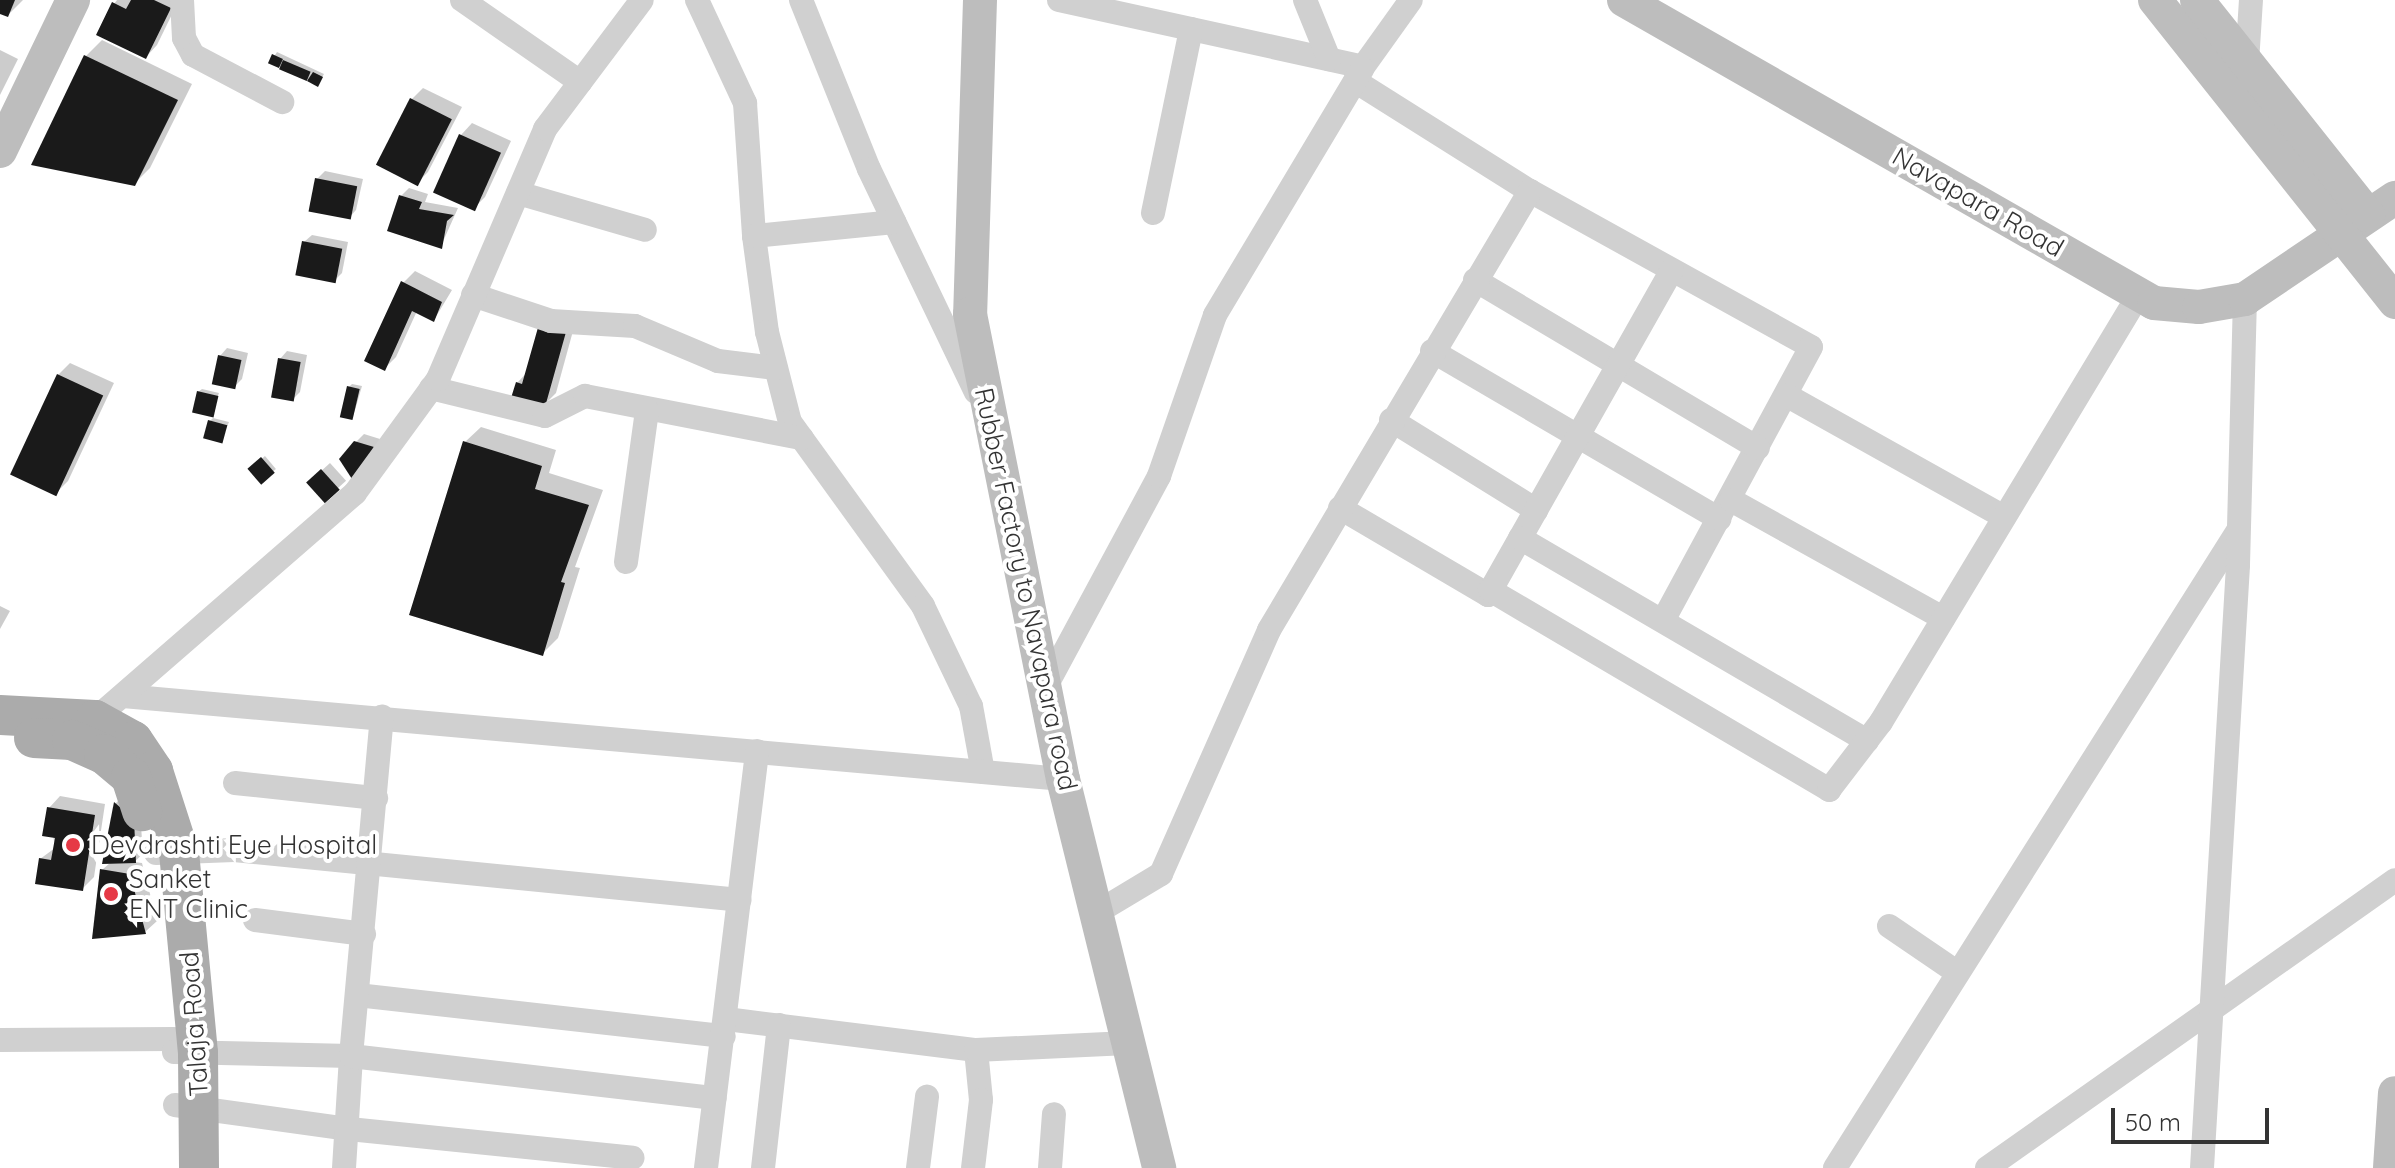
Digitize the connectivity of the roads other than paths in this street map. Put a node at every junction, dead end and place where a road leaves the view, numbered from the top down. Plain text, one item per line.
1 (73, 0) edge
2 (182, 0) edge
3 (462, 0) edge
4 (697, 0) edge
5 (801, 0) edge
6 (980, 0) edge
7 (1059, 0) edge
8 (1305, 0) edge
9 (1411, 0) edge
10 (1624, 0) edge
11 (2155, 0) edge
12 (2197, 0) edge
13 (2251, 0) edge
14 (638, 1) edge
15 (1191, 29) junction
16 (1329, 59) junction
17 (2247, 63) junction
18 (1359, 74) junction
19 (580, 82) junction
20 (282, 102) dead end
21 (0, 151) edge
22 (1530, 191) junction
23 (518, 193) junction
24 (2381, 206) edge
25 (1153, 213) dead end
26 (894, 222) junction
27 (645, 230) dead end
28 (2338, 233) junction
29 (754, 236) junction
30 (1672, 270) junction
31 (1475, 280) junction
32 (2139, 294) junction
33 (473, 295) junction
34 (2245, 299) junction
35 (2395, 302) edge
36 (1432, 351) junction
37 (776, 368) junction
38 (1617, 368) junction
39 (431, 388) junction
40 (1786, 395) junction
41 (647, 410) junction
42 (1391, 420) junction
43 (992, 426) junction
44 (1578, 436) junction
45 (802, 438) junction
46 (1758, 448) junction
47 (1340, 508) junction
48 (1725, 509) junction
49 (1536, 510) junction
50 (2004, 517) junction
51 (2239, 530) junction
52 (1520, 538) junction
53 (626, 562) dead end
54 (1490, 590) junction
55 (1943, 618) junction
56 (1663, 621) junction
57 (1045, 688) junction
58 (0, 715) edge
59 (382, 716) junction
60 (96, 718) junction
61 (0, 735) edge
62 (1867, 741) junction
63 (757, 751) junction
64 (983, 772) junction
65 (1063, 779) junction
66 (235, 783) dead end
67 (376, 798) junction
68 (168, 852) junction
69 (371, 865) junction
70 (2395, 880) edge
71 (740, 900) junction
72 (1096, 913) junction
73 (255, 920) dead end
74 (1889, 926) dead end
75 (364, 934) junction
76 (1958, 973) junction
77 (357, 995) junction
78 (2208, 1012) junction
79 (779, 1025) junction
80 (725, 1027) junction
81 (0, 1040) edge
82 (1128, 1043) junction
83 (182, 1048) junction
84 (976, 1050) junction
85 (351, 1056) junction
86 (2395, 1093) edge
87 (927, 1097) dead end
88 (715, 1098) junction
89 (187, 1107) junction
90 (1054, 1114) dead end
91 (349, 1129) junction
92 (633, 1158) dead end
93 (175, 1168) edge
94 (199, 1168) edge
95 (344, 1168) edge
96 (706, 1168) edge
97 (763, 1168) edge
98 (918, 1168) edge
99 (973, 1168) edge
100 (1050, 1168) edge
101 (1159, 1168) edge
102 (1835, 1168) edge
103 (1987, 1168) edge
104 (2202, 1168) edge
105 (2390, 1168) edge

1 - 21 street
2 - 20 street
3 - 19 street
4 - 29 street
5 - 26 street
6 - 43 street, Rubber Factory to Navapara road
7 - 15 street
8 - 16 street
9 - 18 street
10 - 32 street, Navapara Road
11 - 28 street
12 - 17 street
13 - 17 street
14 - 19 street
15 - 16 street
15 - 25 street
16 - 18 street
17 - 24 street
18 - 22 street
18 - 57 street
19 - 23 street
22 - 30 street
22 - 31 street
23 - 27 street
23 - 33 street
24 - 28 street, Navapara Road
26 - 29 street
26 - 43 street
28 - 34 street, Navapara Road
28 - 35 street
29 - 37 street
30 - 38 street
30 - 40 street
31 - 36 street
31 - 38 street
32 - 34 street, Navapara Road
32 - 50 street
33 - 37 street
33 - 39 street
34 - 51 street
36 - 42 street
36 - 44 street
37 - 45 street
38 - 44 street
38 - 46 street
39 - 41 street
39 - 60 street
40 - 46 street
40 - 50 street
41 - 45 street
41 - 53 street
42 - 47 street
42 - 49 street
43 - 57 street, Rubber Factory to Navapara road
44 - 48 street
44 - 49 street
45 - 64 street
46 - 48 street
47 - 54 street
47 - 72 street
48 - 55 street
48 - 56 street
49 - 52 street
50 - 55 street
51 - 76 street
51 - 78 street
52 - 54 street
52 - 56 street
54 - 62 street
55 - 62 street
56 - 62 street
57 - 65 street, Rubber Factory to Navapara road
58 - 60 main road, Talaja Road
59 - 60 street
59 - 63 street
59 - 67 street
60 - 61 main road, Talaja Road
60 - 68 main road, Talaja Road
63 - 64 street
63 - 71 street
64 - 65 street
65 - 72 street, Rubber Factory to Navapara road
66 - 67 street
67 - 69 street
68 - 69 street
68 - 83 main road, Talaja Road
69 - 71 street
69 - 75 street
70 - 78 street
71 - 80 street
72 - 82 street, Rubber Factory to Navapara road
73 - 75 street
74 - 76 street
75 - 77 street
76 - 102 street
77 - 80 street
77 - 85 street
78 - 103 street
78 - 104 street
79 - 80 street
79 - 84 street
79 - 97 street
80 - 88 street
81 - 83 street
82 - 84 street
82 - 101 street, Rubber Factory to Navapara road
83 - 85 street
83 - 89 main road, Talaja Road
84 - 99 street
85 - 88 street
85 - 91 street
86 - 105 street
87 - 98 street
88 - 96 street
89 - 91 street
89 - 93 main road, Talaja Road
89 - 94 main road, Talaja Road
90 - 100 street
91 - 92 street
91 - 95 street

